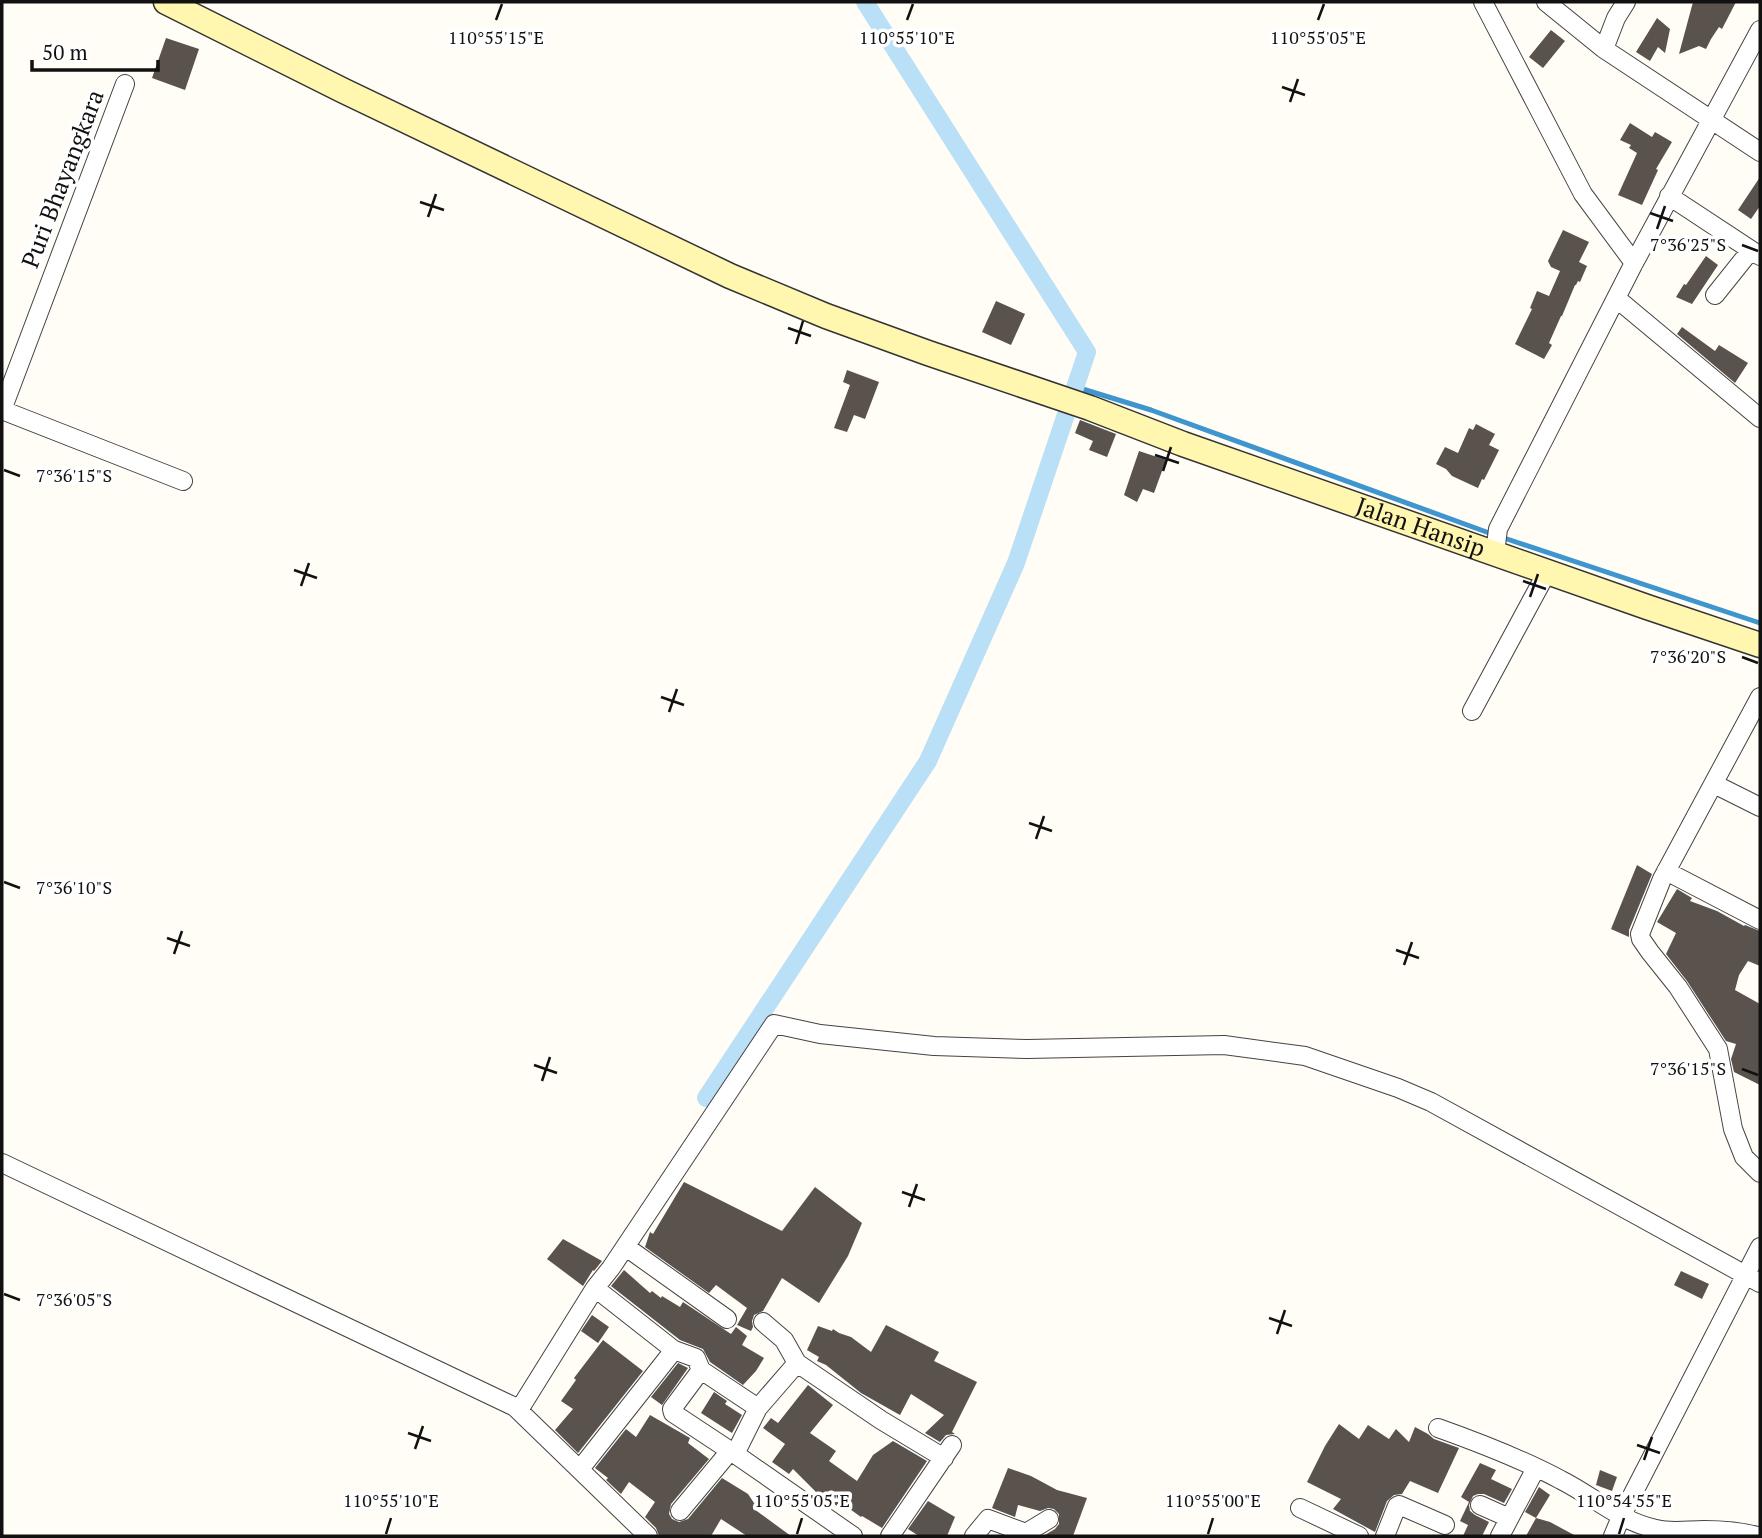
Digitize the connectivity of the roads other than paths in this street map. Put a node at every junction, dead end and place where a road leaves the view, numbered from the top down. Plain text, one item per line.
1 (166, 2) edge
2 (1483, 2) edge
3 (1546, 2) edge
4 (1626, 2) edge
5 (1760, 30) edge
6 (1604, 49) junction
7 (125, 84) dead end
8 (1710, 121) junction
9 (1760, 152) edge
10 (1669, 196) junction
11 (1756, 253) edge
12 (1634, 263) junction
13 (1714, 295) dead end
14 (1616, 298) junction
15 (2, 410) edge
16 (1759, 414) edge
17 (183, 481) dead end
18 (1496, 542) junction
19 (1547, 572) junction
20 (1760, 645) edge
21 (1760, 697) edge
22 (1472, 712) dead end
23 (1714, 784) junction
24 (1760, 807) edge
25 (1666, 871) junction
26 (1760, 920) edge
27 (2, 1163) edge
28 (1760, 1173) edge
29 (626, 1247) junction
30 (1760, 1247) edge
31 (1753, 1279) edge
32 (595, 1288) junction
33 (727, 1319) dead end
34 (763, 1322) dead end
35 (674, 1350) junction
36 (797, 1363) junction
37 (701, 1370) junction
38 (517, 1408) junction
39 (758, 1408) junction
40 (1438, 1428) dead end
41 (732, 1452) junction
42 (1536, 1468) junction
43 (580, 1469) junction
44 (1480, 1504) dead end
45 (1300, 1508) dead end
46 (680, 1511) dead end
47 (1621, 1517) junction
48 (1509, 1518) junction
49 (1049, 1519) dead end
50 (1445, 1525) dead end
51 (1725, 1534) edge
52 (648, 1536) edge
53 (853, 1536) edge
54 (890, 1536) edge
55 (974, 1536) edge
56 (1359, 1536) edge
57 (1385, 1536) edge
58 (1500, 1536) edge
59 (1613, 1536) edge
60 (1757, 1536) edge

1 - 18 street, Jalan Hansip
2 - 12 street
3 - 6 street
4 - 6 street
5 - 8 street
6 - 8 street
7 - 15 street, Puri Bhayangkara
8 - 9 street
8 - 10 street
10 - 11 street
10 - 12 street
11 - 13 street
12 - 14 street
14 - 16 street
14 - 18 street
15 - 17 street
18 - 19 street, Jalan Hansip
19 - 20 street, Jalan Hansip
19 - 22 street
21 - 23 street
23 - 24 street
23 - 25 street
25 - 26 street
25 - 28 street
27 - 38 street
29 - 31 street
29 - 32 street
29 - 33 street
30 - 31 street
31 - 47 street
32 - 35 street
32 - 38 street
34 - 36 street
35 - 37 street
35 - 43 street
36 - 39 street
36 - 54 street
37 - 39 street
37 - 41 street
38 - 43 street
39 - 41 street
40 - 42 street
41 - 46 street
41 - 53 street
42 - 47 street
42 - 48 street
43 - 52 street
44 - 48 street
45 - 56 street
47 - 51 street
47 - 59 street
48 - 58 street
49 - 55 street
50 - 57 street
51 - 60 street

